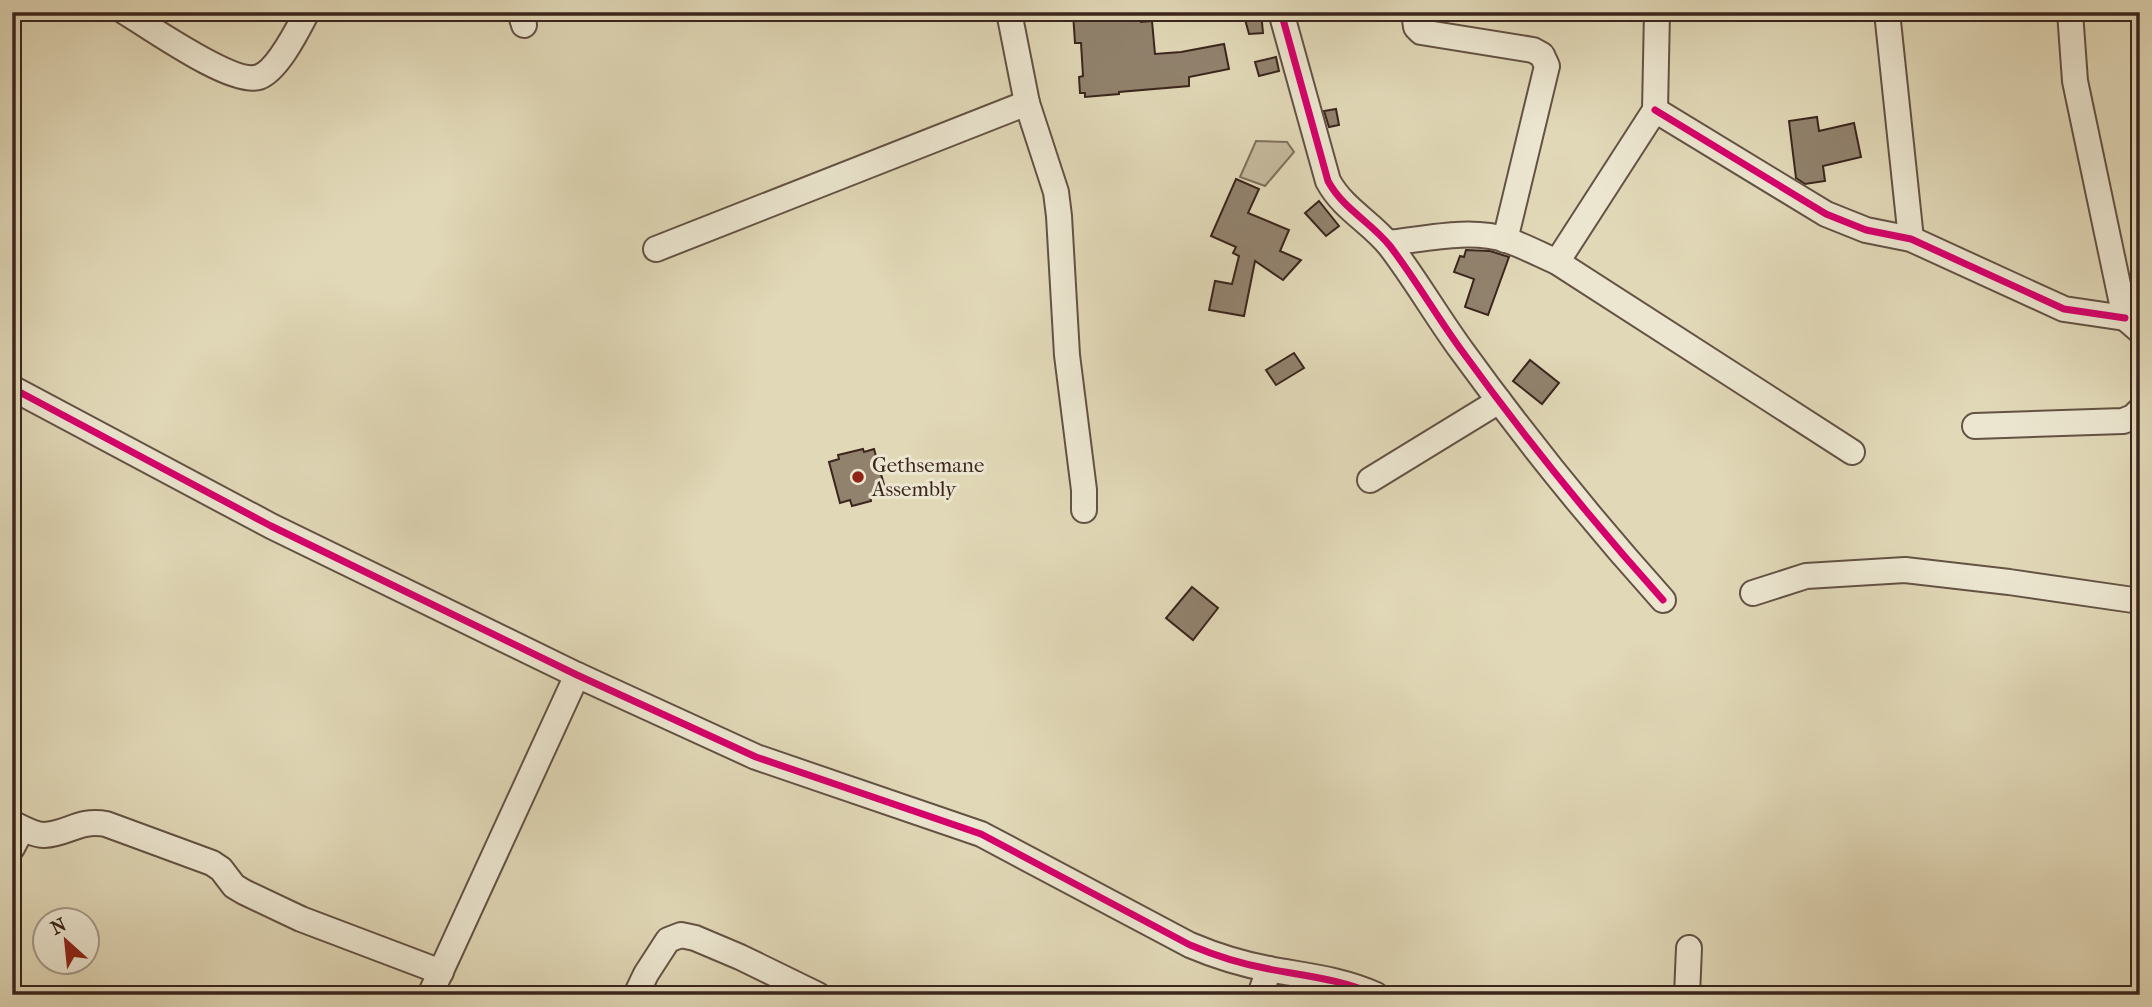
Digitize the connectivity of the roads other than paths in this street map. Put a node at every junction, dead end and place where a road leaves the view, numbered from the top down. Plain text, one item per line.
1 (125, 12) edge
2 (307, 12) edge
3 (1009, 12) edge
4 (1281, 12) edge
5 (1414, 12) edge
6 (1657, 12) edge
7 (1887, 12) edge
8 (2070, 12) edge
9 (1027, 103) junction
10 (1655, 110) junction
11 (1911, 239) junction
12 (1505, 240) junction
13 (1388, 243) junction
14 (656, 248) dead end
15 (1557, 262) junction
16 (2132, 324) edge
17 (12, 388) edge
18 (1499, 401) junction
19 (2140, 410) edge
20 (1975, 426) dead end
21 (1852, 452) dead end
22 (1370, 481) dead end
23 (1084, 510) dead end
24 (1753, 593) dead end
25 (1662, 600) dead end
26 (2140, 601) edge
27 (577, 675) junction
28 (16, 833) edge
29 (1689, 948) dead end
30 (1269, 969) junction
31 (441, 972) junction
32 (430, 995) edge
33 (636, 995) edge
34 (818, 995) edge
35 (1260, 995) edge
36 (1376, 995) edge
37 (1687, 995) edge

1 - 2 street
3 - 9 street
4 - 13 street
5 - 12 street
6 - 10 street
7 - 11 street
8 - 16 street
9 - 14 street
9 - 23 street
10 - 11 street
10 - 15 street
11 - 16 street
12 - 13 street
12 - 15 street
13 - 18 street
15 - 21 street
17 - 27 street
18 - 22 street
18 - 25 street
19 - 20 street
24 - 26 street
27 - 30 street
27 - 31 street
28 - 31 street
29 - 37 street
30 - 35 street
30 - 36 street
31 - 32 street
33 - 34 street

